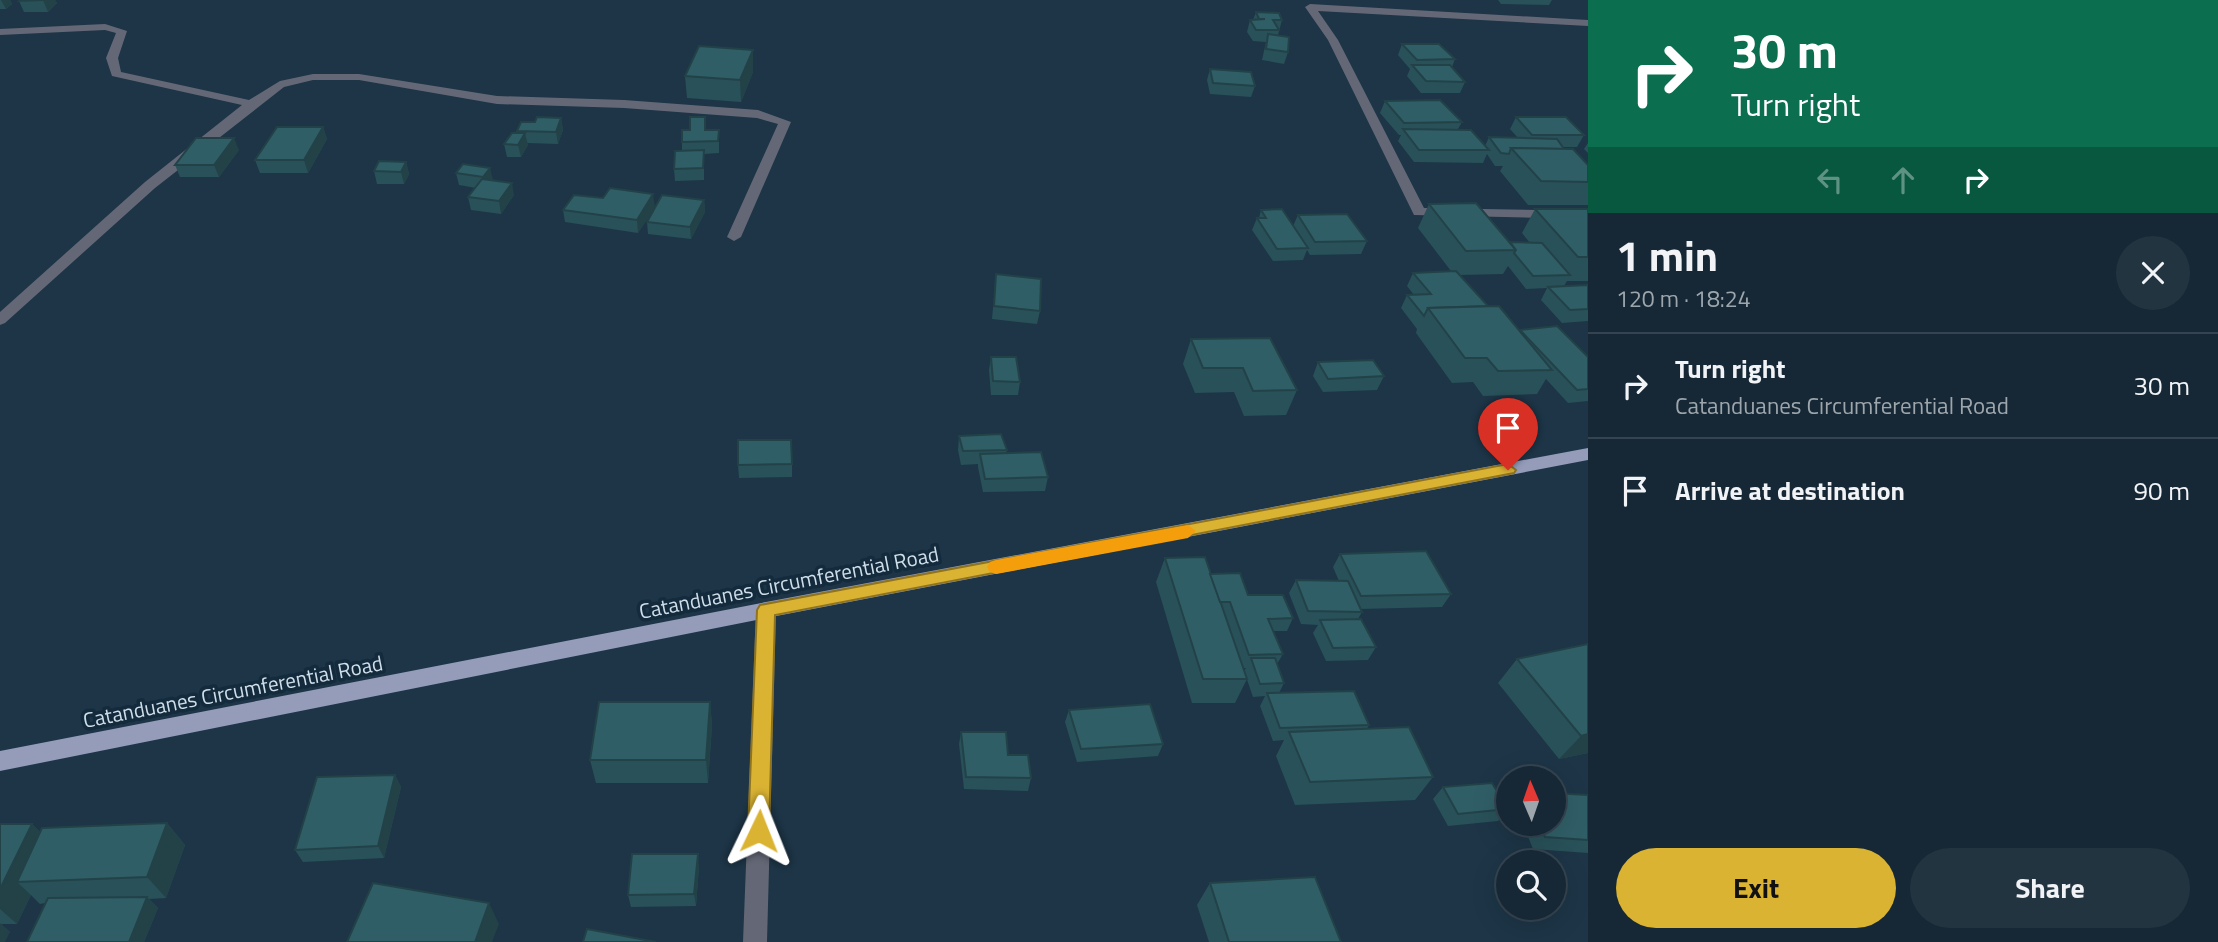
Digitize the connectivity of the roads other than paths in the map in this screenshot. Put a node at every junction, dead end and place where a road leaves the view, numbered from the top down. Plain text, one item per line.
1 (1588, 23) edge
2 (0, 32) edge
3 (251, 104) junction
4 (1588, 215) edge
5 (734, 237) dead end
6 (0, 320) edge
7 (1588, 454) edge
8 (766, 610) junction
9 (0, 761) edge
10 (755, 942) edge

1 - 4 street
2 - 3 street
3 - 5 street
3 - 6 street
7 - 8 main road, Catanduanes Circumferential Road
8 - 9 main road, Catanduanes Circumferential Road
8 - 10 street

